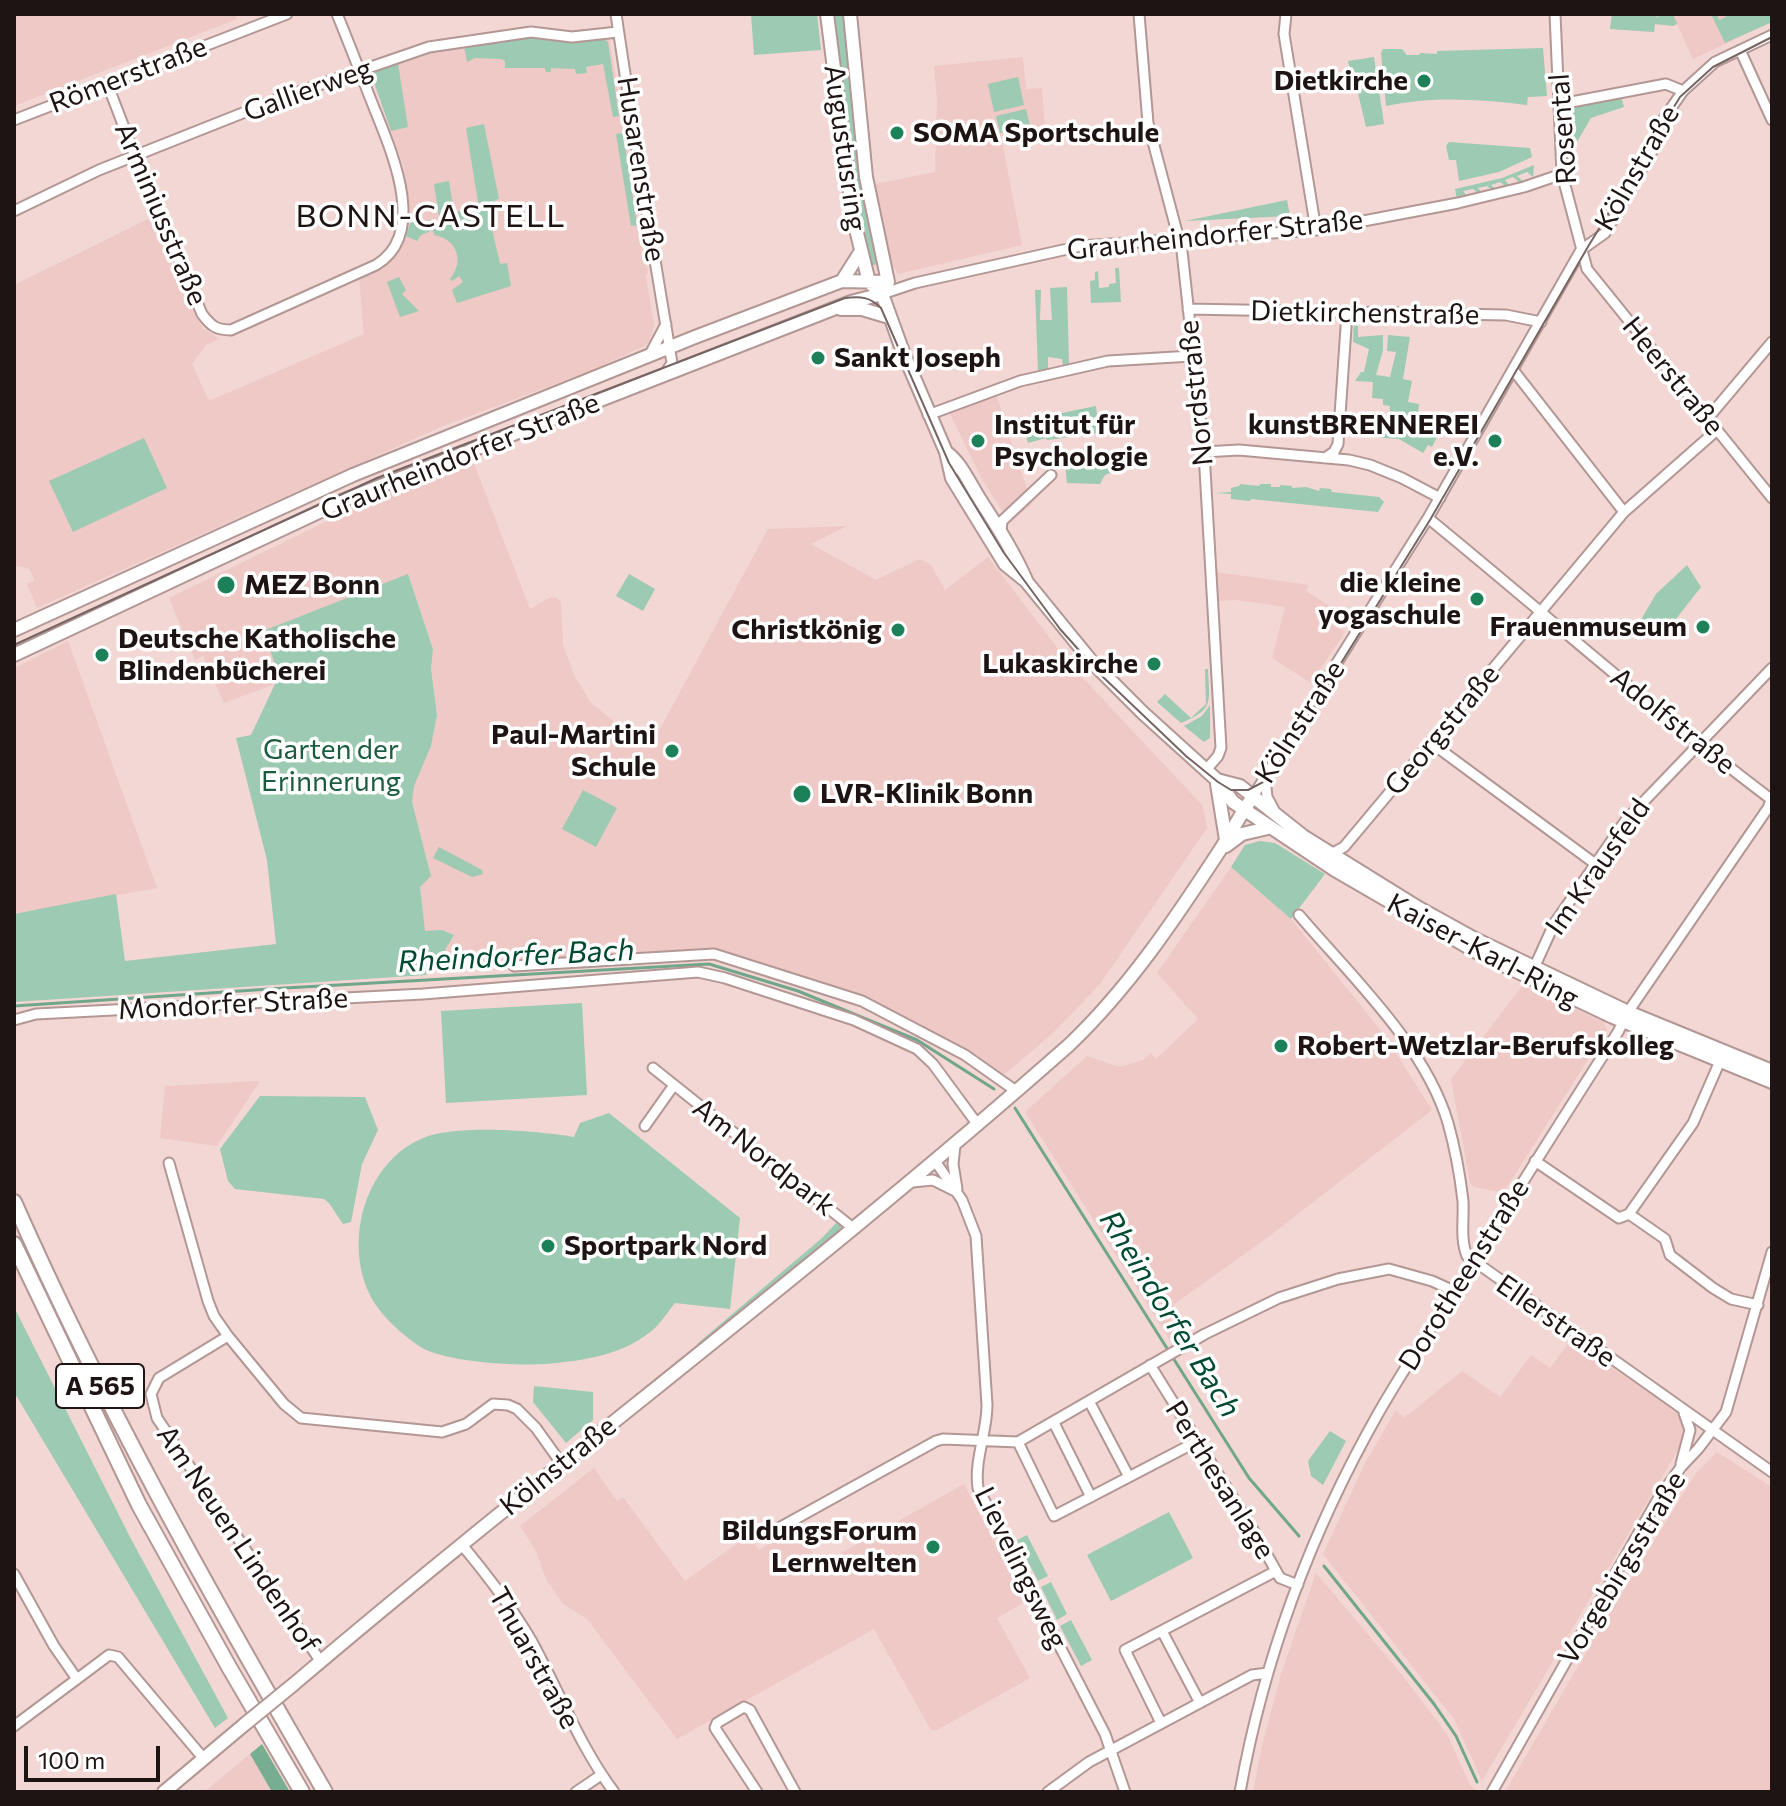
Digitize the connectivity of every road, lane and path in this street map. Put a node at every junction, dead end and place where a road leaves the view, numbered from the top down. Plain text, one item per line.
1 (287, 14) edge
2 (337, 14) edge
3 (616, 14) edge
4 (827, 14) edge
5 (850, 14) edge
6 (1139, 14) edge
7 (1286, 14) edge
8 (1555, 14) edge
9 (618, 32) junction
10 (1772, 35) edge
11 (1740, 50) junction
12 (359, 70) junction
13 (107, 83) junction
14 (1683, 91) junction
15 (1561, 104) junction
16 (14, 120) edge
17 (1772, 120) edge
18 (135, 156) junction
19 (1562, 174) junction
20 (14, 211) edge
21 (1316, 230) junction
22 (1179, 239) junction
23 (1580, 246) junction
24 (861, 251) junction
25 (842, 281) junction
26 (869, 282) junction
27 (885, 288) junction
28 (1188, 309) junction
29 (831, 311) junction
30 (1347, 313) junction
31 (889, 317) junction
32 (1541, 322) junction
33 (666, 324) junction
34 (1772, 342) edge
35 (670, 347) junction
36 (1192, 356) junction
37 (648, 357) junction
38 (672, 363) junction
39 (687, 367) junction
40 (1514, 371) junction
41 (660, 377) junction
42 (928, 415) junction
43 (1708, 418) junction
44 (1717, 430) junction
45 (946, 452) junction
46 (1204, 452) junction
47 (1325, 458) junction
48 (1051, 475) dead end
49 (1440, 498) junction
50 (1772, 498) edge
51 (1624, 512) junction
52 (1428, 518) junction
53 (1001, 531) junction
54 (1026, 581) junction
55 (1541, 610) junction
56 (14, 630) edge
57 (14, 655) edge
58 (1772, 668) edge
59 (1430, 742) junction
60 (1700, 745) junction
61 (1205, 771) junction
62 (1265, 778) junction
63 (1217, 780) junction
64 (1252, 798) junction
65 (1772, 799) edge
66 (1240, 807) junction
67 (1265, 808) junction
68 (1279, 820) junction
69 (1268, 828) junction
70 (1223, 846) junction
71 (1331, 854) junction
72 (1594, 863) junction
73 (1299, 915) dead end
74 (514, 966) dead end
75 (1534, 968) junction
76 (1626, 1016) junction
77 (14, 1020) edge
78 (1720, 1061) junction
79 (653, 1068) dead end
80 (1772, 1071) edge
81 (1772, 1082) edge
82 (674, 1085) junction
83 (1016, 1091) junction
84 (978, 1125) junction
85 (645, 1126) dead end
86 (955, 1145) junction
87 (935, 1161) junction
88 (1535, 1161) junction
89 (169, 1163) dead end
90 (912, 1182) junction
91 (958, 1193) junction
92 (14, 1202) edge
93 (1629, 1214) junction
94 (853, 1228) junction
95 (14, 1244) edge
96 (1772, 1252) edge
97 (1473, 1262) junction
98 (1454, 1291) junction
99 (1761, 1294) junction
100 (1772, 1297) edge
101 (1758, 1305) junction
102 (228, 1336) junction
103 (1150, 1365) junction
104 (1089, 1401) junction
105 (1683, 1410) junction
106 (1054, 1423) junction
107 (1712, 1431) junction
108 (983, 1442) junction
109 (1018, 1442) junction
110 (1196, 1442) junction
111 (561, 1463) junction
112 (1681, 1467) junction
113 (1772, 1472) edge
114 (1129, 1477) junction
115 (1091, 1497) junction
116 (779, 1528) dead end
117 (462, 1545) junction
118 (1276, 1571) junction
119 (14, 1574) edge
120 (1298, 1585) junction
121 (1162, 1631) junction
122 (321, 1662) junction
123 (1268, 1673) junction
124 (77, 1679) junction
125 (1200, 1703) junction
126 (1161, 1723) junction
127 (14, 1726) edge
128 (1111, 1749) junction
129 (204, 1759) junction
130 (601, 1775) junction
131 (164, 1792) edge
132 (302, 1792) edge
133 (328, 1792) edge
134 (576, 1792) edge
135 (614, 1792) edge
136 (757, 1792) edge
137 (795, 1792) edge
138 (1048, 1792) edge
139 (1125, 1792) edge
140 (1240, 1792) edge
141 (1492, 1792) edge

1 - 13 street, Römerstraße
2 - 12 street, Arminiusstraße
3 - 9 street, Husarenstraße
4 - 24 main road, Augustusring
5 - 27 main road, Augustusring
6 - 22 street, Nordstraße
7 - 21 street
8 - 15 street, Rosental
9 - 12 street, Gallierweg
9 - 33 street, Husarenstraße
10 - 11 street, Kölnstraße
11 - 14 street, Kölnstraße
11 - 17 street
12 - 18 street, Gallierweg
12 - 18 street, Arminiusstraße
13 - 16 street, Römerstraße
13 - 18 street, Arminiusstraße
14 - 15 street
14 - 23 street, Kölnstraße
15 - 19 street, Rosental
18 - 20 street, Gallierweg
19 - 21 street, Graurheindorfer Straße
19 - 23 street, Rosental
21 - 22 street, Graurheindorfer Straße
22 - 27 street, Graurheindorfer Straße
22 - 28 street, Nordstraße
23 - 32 street, Kölnstraße
23 - 43 street, Heerstraße
24 - 25 main road
24 - 26 main road, Augustusring
25 - 26 main road, Graurheindorfer Straße
25 - 35 main road, Graurheindorfer Straße
26 - 27 main road, Graurheindorfer Straße
27 - 29 main road, Graurheindorfer Straße
27 - 31 main road, Kaiser-Karl-Ring
28 - 30 street, Dietkirchenstraße
28 - 36 street, Nordstraße
29 - 31 main road
29 - 39 main road, Graurheindorfer Straße
30 - 32 street, Dietkirchenstraße
30 - 47 street
31 - 42 main road, Kaiser-Karl-Ring
32 - 40 street, Kölnstraße
33 - 35 street, Husarenstraße
33 - 37 street
34 - 43 street
35 - 37 main road, Graurheindorfer Straße
35 - 38 street, Husarenstraße
36 - 42 street
36 - 46 street, Nordstraße
37 - 56 main road, Graurheindorfer Straße
38 - 39 street
38 - 41 street
39 - 41 main road, Graurheindorfer Straße
40 - 49 street, Kölnstraße
40 - 51 street
41 - 57 main road, Graurheindorfer Straße
42 - 45 main road, Kaiser-Karl-Ring
43 - 44 street, Heerstraße
44 - 50 street, Heerstraße
44 - 51 street, Georgstraße
45 - 53 main road, Kaiser-Karl-Ring
45 - 54 main road, Kaiser-Karl-Ring
46 - 47 street
46 - 61 street, Nordstraße
47 - 49 street
48 - 53 street
49 - 52 street, Kölnstraße
51 - 55 street, Georgstraße
52 - 55 street, Adolfstraße
52 - 62 street, Kölnstraße
53 - 54 main road, Kaiser-Karl-Ring
54 - 61 main road, Kaiser-Karl-Ring
55 - 59 street, Georgstraße
55 - 60 street, Adolfstraße
58 - 60 street, Im Krausfeld
59 - 71 street, Georgstraße
59 - 72 street
60 - 65 street, Adolfstraße
60 - 72 street, Im Krausfeld
61 - 63 main road, Kaiser-Karl-Ring
62 - 64 street, Kölnstraße
62 - 68 street
63 - 64 main road, Kaiser-Karl-Ring
63 - 66 main road, Kaiser-Karl-Ring
63 - 70 main road
64 - 66 main road, Kölnstraße
64 - 67 main road, Kaiser-Karl-Ring
65 - 76 street, Dorotheenstraße
66 - 67 main road
66 - 69 main road, Kaiser-Karl-Ring
66 - 70 main road, Kölnstraße
67 - 68 main road, Kaiser-Karl-Ring
68 - 71 main road, Kaiser-Karl-Ring
69 - 70 main road
69 - 76 main road, Kaiser-Karl-Ring
70 - 83 main road, Kölnstraße
71 - 75 main road, Kaiser-Karl-Ring
72 - 75 street, Im Krausfeld
73 - 97 street, Ellerstraße
74 - 83 street
75 - 76 main road, Kaiser-Karl-Ring
76 - 78 main road, Kaiser-Karl-Ring
76 - 80 main road, Kaiser-Karl-Ring
76 - 88 street, Dorotheenstraße
77 - 84 street, Mondorfer Straße
78 - 81 main road, Kaiser-Karl-Ring
78 - 93 street
79 - 82 street, Am Nordpark
82 - 85 street, Am Nordpark
82 - 94 street, Am Nordpark
83 - 84 main road, Kölnstraße
84 - 86 main road, Kölnstraße
86 - 87 main road, Kölnstraße
86 - 91 street
87 - 90 main road, Kölnstraße
87 - 91 street, Lievelingsweg
88 - 93 street
88 - 97 street, Dorotheenstraße
89 - 102 street
90 - 91 street
90 - 94 main road, Kölnstraße
91 - 108 street, Lievelingsweg
92 - 133 highway, A 565
93 - 101 street
94 - 111 main road, Kölnstraße
95 - 132 highway, A 565
96 - 99 street, Vorgebirgsstraße
97 - 98 street, Dorotheenstraße
97 - 105 street, Ellerstraße
98 - 103 street
98 - 120 street, Dorotheenstraße
99 - 100 street
99 - 101 street, Vorgebirgsstraße
101 - 107 street, Vorgebirgsstraße
102 - 111 street
102 - 122 street, Am Neuen Lindenhof
103 - 104 street
103 - 110 street, Perthesanlage
104 - 106 street
104 - 114 street
105 - 107 street, Ellerstraße
105 - 112 street
106 - 109 street
106 - 115 street
107 - 112 street, Vorgebirgsstraße
107 - 113 street, Ellerstraße
108 - 109 street
108 - 116 street
108 - 128 street, Lievelingsweg
109 - 115 street
110 - 114 street
110 - 118 street, Perthesanlage
111 - 117 main road, Kölnstraße
112 - 141 street, Vorgebirgsstraße
114 - 115 street
117 - 122 main road, Kölnstraße
117 - 130 street, Thuarstraße
118 - 120 street, Perthesanlage
118 - 121 street
119 - 124 street
120 - 123 street, Dorotheenstraße
121 - 125 street
121 - 126 street
122 - 129 main road, Kölnstraße, bridge
123 - 125 street
123 - 140 street, Dorotheenstraße
124 - 127 street
124 - 129 street
125 - 126 street
126 - 128 street
128 - 138 street
128 - 139 street, Lievelingsweg
129 - 131 main road, Kölnstraße
130 - 134 street
130 - 135 street, Thuarstraße
136 - 137 street

